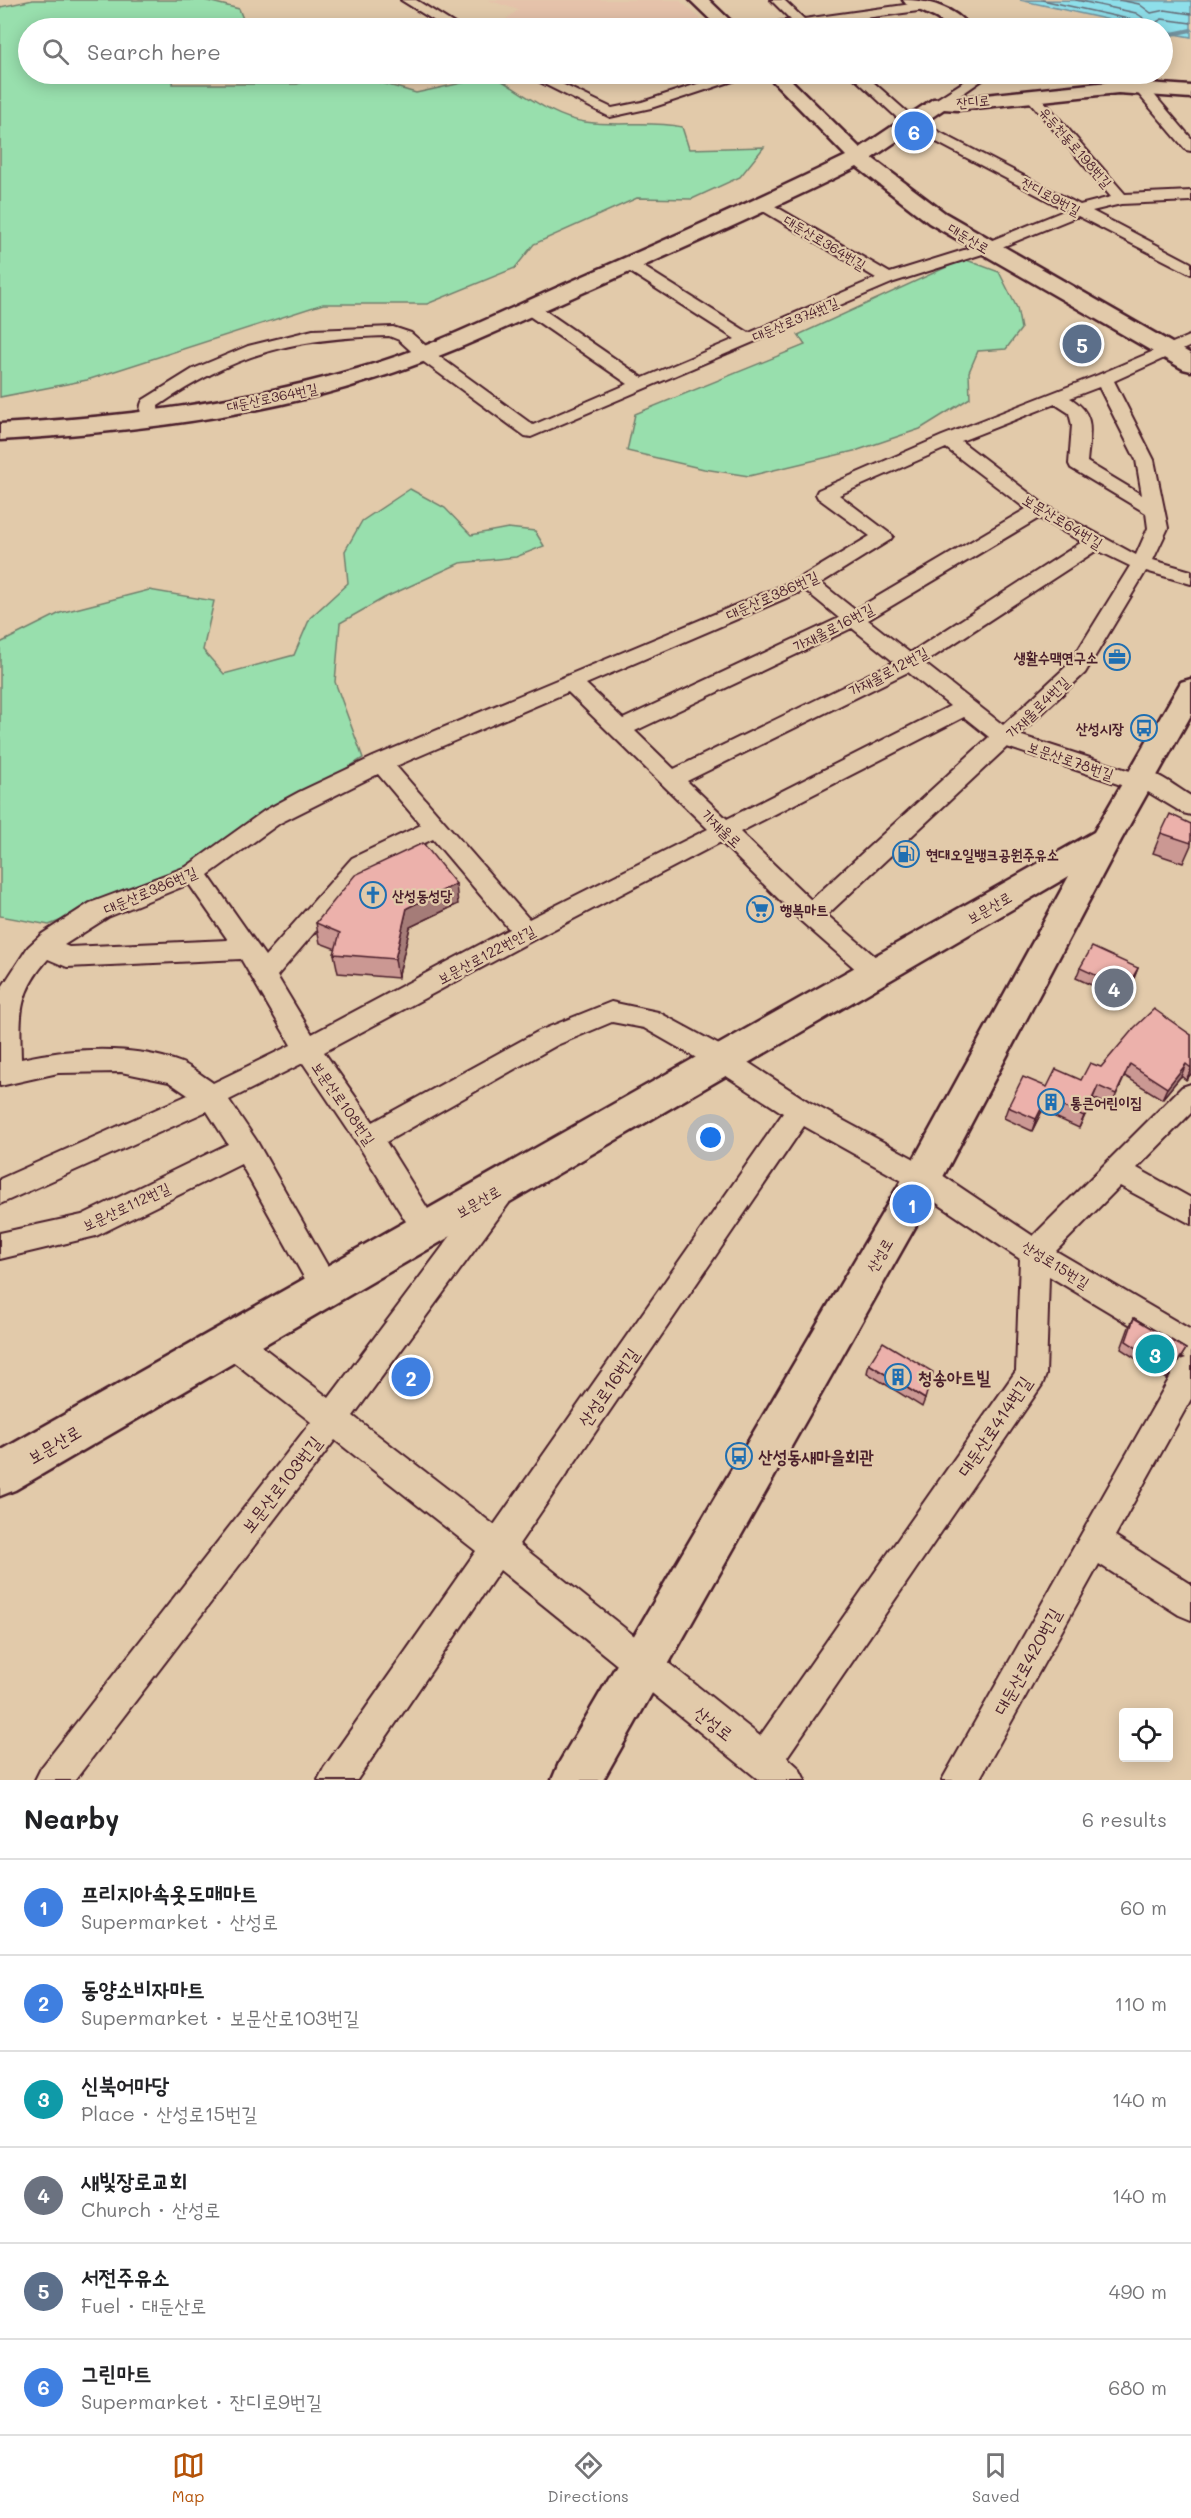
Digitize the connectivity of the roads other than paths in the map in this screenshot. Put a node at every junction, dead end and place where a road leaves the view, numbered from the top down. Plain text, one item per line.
1 (407, 0) edge
2 (699, 0) edge
3 (777, 0) edge
4 (919, 3) edge
5 (437, 18) edge
6 (718, 18) edge
7 (796, 18) edge
8 (844, 18) edge
9 (944, 18) edge
10 (551, 84) edge
11 (710, 84) edge
12 (785, 84) edge
13 (867, 84) edge
14 (969, 84) edge
15 (1140, 87) junction
16 (1024, 88) junction
17 (1191, 92) edge
18 (940, 103) junction
19 (911, 123) junction
20 (1191, 147) edge
21 (859, 158) junction
22 (1191, 196) edge
23 (1121, 199) junction
24 (763, 205) junction
25 (1078, 210) junction
26 (986, 248) junction
27 (630, 265) junction
28 (1191, 269) edge
29 (888, 279) junction
30 (531, 309) junction
31 (747, 339) junction
32 (1191, 340) edge
33 (1168, 351) junction
34 (426, 354) junction
35 (1191, 364) edge
36 (1104, 379) junction
37 (640, 384) junction
38 (1057, 398) junction
39 (150, 419) junction
40 (0, 432) edge
41 (948, 440) junction
42 (1039, 510) junction
43 (1154, 510) junction
44 (1096, 542) junction
45 (1142, 562) junction
46 (1191, 578) edge
47 (807, 582) junction
48 (856, 618) junction
49 (910, 662) junction
50 (571, 682) junction
51 (1191, 689) edge
52 (967, 706) junction
53 (619, 730) junction
54 (1005, 738) junction
55 (381, 763) junction
56 (1140, 779) junction
57 (670, 780) junction
58 (1191, 807) edge
59 (438, 827) junction
60 (725, 831) junction
61 (1105, 840) junction
62 (194, 873) junction
63 (811, 915) junction
64 (526, 932) junction
65 (45, 946) junction
66 (248, 949) junction
67 (876, 972) junction
68 (264, 974) junction
69 (307, 1049) junction
70 (723, 1060) junction
71 (4, 1073) edge
72 (1191, 1095) edge
73 (212, 1096) junction
74 (800, 1110) junction
75 (369, 1138) junction
76 (246, 1148) junction
77 (1117, 1170) junction
78 (923, 1178) junction
79 (506, 1185) junction
80 (0, 1192) edge
81 (1191, 1212) edge
82 (427, 1230) junction
83 (0, 1246) edge
84 (1035, 1253) junction
85 (325, 1288) junction
86 (232, 1341) junction
87 (1191, 1346) edge
88 (1191, 1370) edge
89 (332, 1419) junction
90 (0, 1475) edge
91 (1094, 1542) junction
92 (497, 1547) junction
93 (1191, 1603) edge
94 (642, 1665) junction
95 (775, 1771) edge
96 (53, 1780) edge
97 (336, 1780) edge
98 (576, 1780) edge
99 (960, 1780) edge

1 - 5 street
2 - 6 main road
3 - 7 street
4 - 8 street
4 - 9 main road
10 - 11 street
12 - 21 main road, 대둔산로
13 - 19 street, 잔디로9번길
14 - 18 street
15 - 16 main road, 잔디로
15 - 17 main road, 잔디로
15 - 20 street
16 - 18 main road, 잔디로
16 - 23 street, 유등천동로198번길
18 - 19 main road, 잔디로
19 - 21 main road, 잔디로
19 - 25 street, 잔디로9번길
21 - 24 main road, 대둔산로364번길
21 - 26 main road, 대둔산로
22 - 23 street, 대둔산로374번길
23 - 25 street, 대둔산로374번길
24 - 27 main road, 대둔산로364번길
24 - 29 street, 대둔산로364번길
25 - 26 street, 대둔산로374번길
25 - 28 street, 잔디로9번길
26 - 29 street, 대둔산로374번길
26 - 33 main road, 대둔산로
27 - 30 main road, 대둔산로364번길
27 - 31 street
29 - 31 street, 대둔산로374번길
30 - 34 main road, 대둔산로364번길
30 - 37 street
31 - 37 street, 대둔산로374번길
32 - 33 street, 대둔산로386번길
33 - 35 main road, 대둔산로
33 - 36 street, 대둔산로386번길
34 - 37 street, 대둔산로374번길
34 - 39 main road, 대둔산로364번길
34 - 39 street
36 - 38 street, 대둔산로386번길
36 - 43 street, 가재울로4번길
38 - 41 street, 대둔산로386번길
38 - 43 street
39 - 40 main road, 대둔산로364번길
41 - 42 street, 보문산로64번길
41 - 47 street, 대둔산로386번길
42 - 44 street, 보문산로64번길
42 - 48 street, 가재울로16번길
43 - 45 street, 가재울로4번길
44 - 45 street, 보문산로64번길
44 - 49 street, 가재울로12번길
45 - 46 street, 보문산로64번길
45 - 54 street, 가재울로4번길
47 - 48 street, 보문산로78번길
47 - 50 street, 대둔산로386번길
48 - 49 street, 보문산로78번길
48 - 53 street, 가재울로16번길
49 - 52 street, 보문산로78번길
49 - 57 street, 가재울로12번길
50 - 53 street, 가재울로
50 - 55 street, 대둔산로386번길
51 - 56 main road
52 - 54 street, 보문산로78번길
52 - 60 street, 보문산로122번안길
53 - 57 street, 가재울로
54 - 56 street, 보문산로78번길
54 - 63 street, 가재울로4번길
55 - 59 street
55 - 62 street, 대둔산로386번길
56 - 58 street, 보문산로78번길
56 - 61 main road
57 - 60 street, 가재울로
59 - 64 street
59 - 68 street
60 - 63 street, 가재울로
60 - 64 street, 보문산로122번안길
61 - 67 main road, 보문산로
61 - 78 main road, 산성로
62 - 65 street, 대둔산로386번길
62 - 66 street, 보문산로108번길
63 - 67 street, 가재울로
64 - 69 street, 보문산로122번안길
65 - 66 street
65 - 71 street, 대둔산로386번길
66 - 68 street, 보문산로108번길
67 - 70 main road, 보문산로
68 - 69 street, 보문산로108번길
69 - 73 street, 보문산로122번안길
69 - 75 street, 보문산로108번길
70 - 74 street
70 - 75 street
70 - 79 main road, 보문산로
71 - 73 street
72 - 77 street
73 - 76 street
73 - 80 street, 보문산로122번안길
74 - 78 street
74 - 92 street, 산성로16번길
75 - 82 street, 보문산로108번길
76 - 83 street, 보문산로112번길
76 - 85 street
77 - 81 street
77 - 84 street
78 - 84 street, 산성로15번길
78 - 94 main road, 산성로
79 - 82 main road, 보문산로
79 - 89 street, 보문산로103번길
82 - 85 main road, 보문산로
84 - 87 street, 산성로15번길
84 - 95 street, 대둔산로414번길
85 - 86 main road, 보문산로
86 - 89 street
86 - 90 main road, 보문산로
88 - 91 street, 대둔산로420번길
89 - 92 street
89 - 96 street, 보문산로103번길
91 - 93 street
91 - 99 street, 대둔산로420번길
92 - 94 street
92 - 97 street, 산성로16번길
94 - 95 street, 산성로
94 - 98 main road, 산성로

